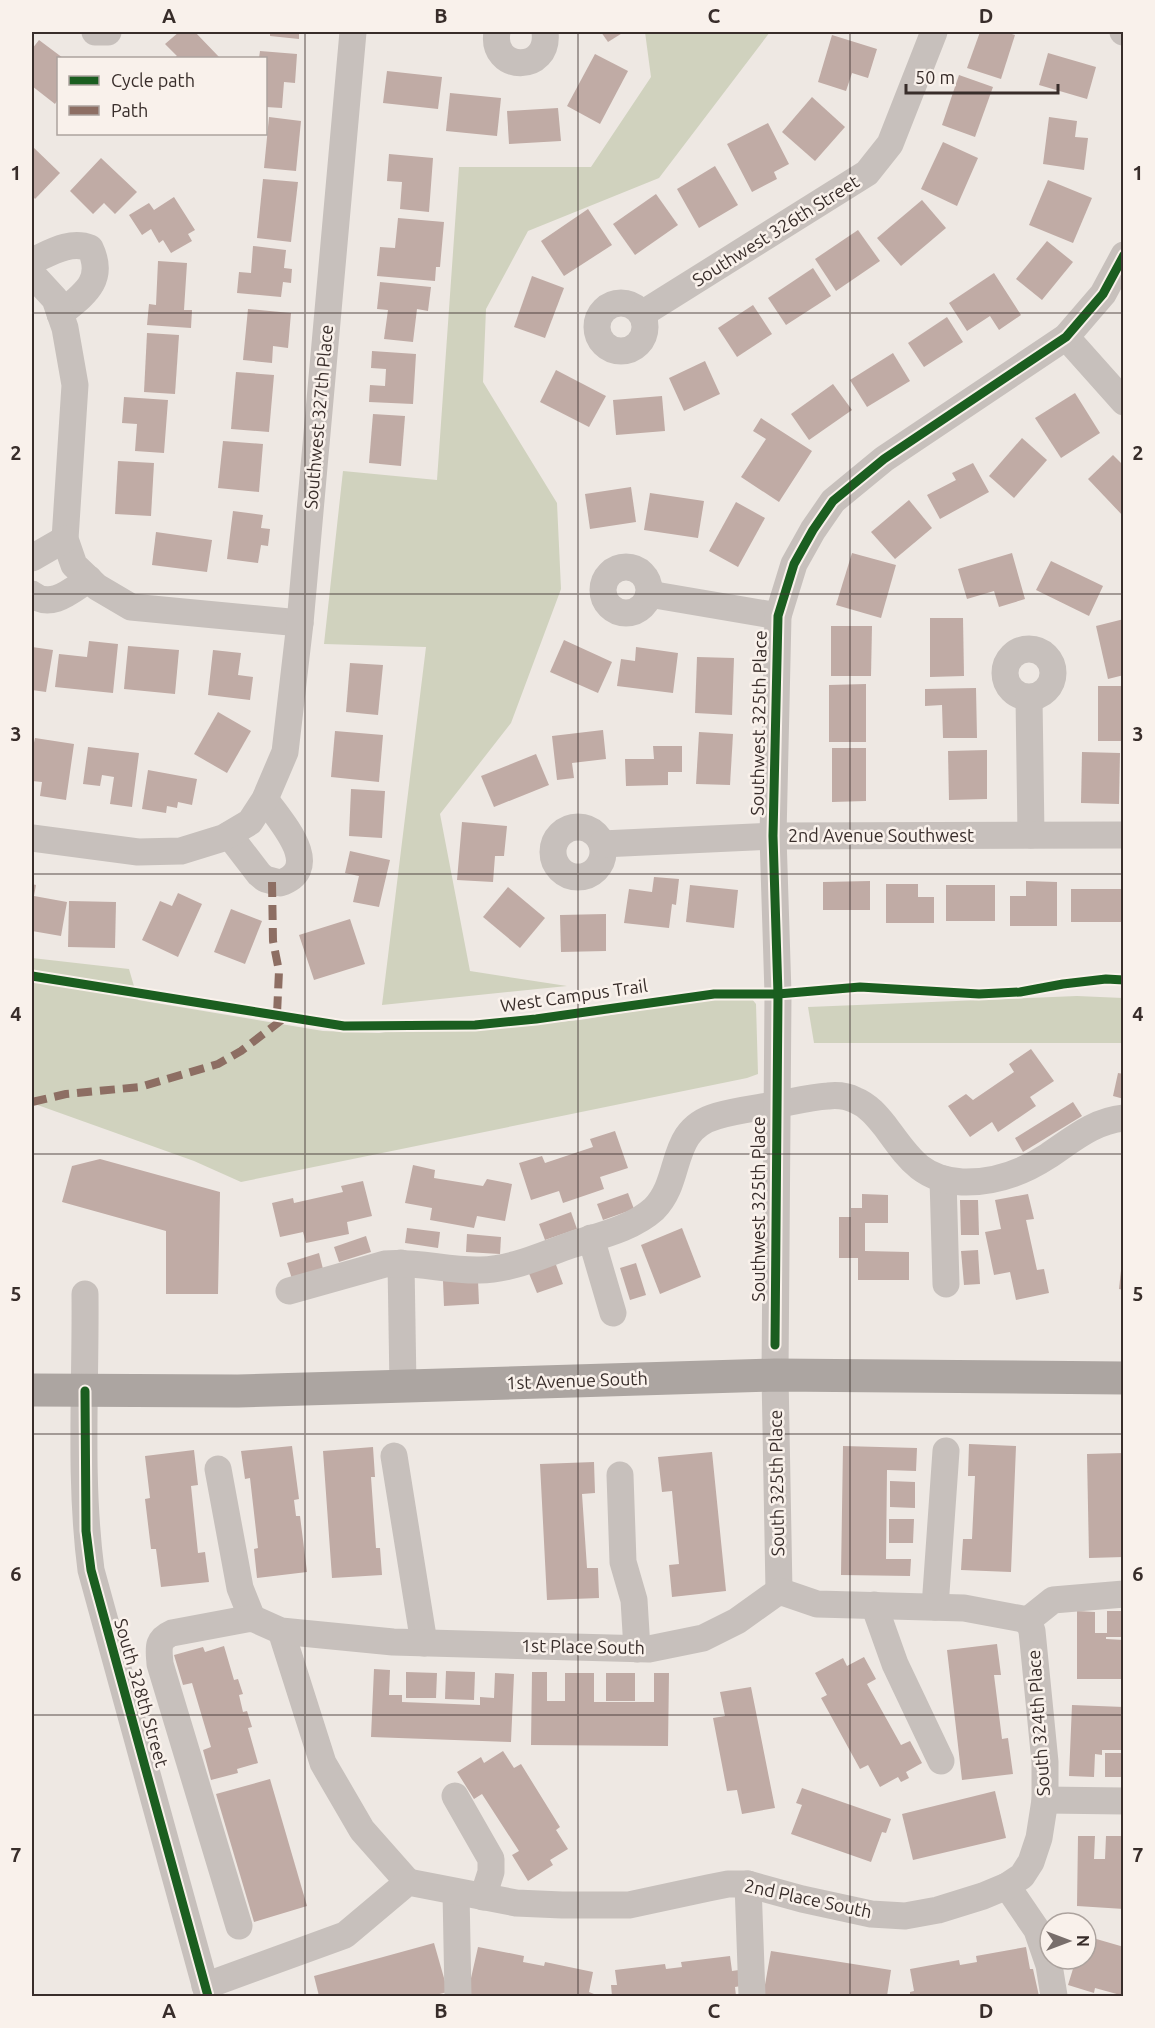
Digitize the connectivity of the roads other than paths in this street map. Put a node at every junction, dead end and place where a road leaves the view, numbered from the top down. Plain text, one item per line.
1 (95, 32) edge
2 (108, 32) edge
3 (353, 32) edge
4 (490, 32) edge
5 (545, 32) edge
6 (934, 32) edge
7 (1124, 255) edge
8 (32, 261) edge
9 (32, 274) edge
10 (60, 314) junction
11 (642, 314) dead end
12 (1066, 337) junction
13 (1124, 402) edge
14 (65, 538) junction
15 (32, 558) edge
16 (88, 579) junction
17 (32, 594) edge
18 (649, 594) dead end
19 (778, 616) junction
20 (300, 623) junction
21 (1029, 698) dead end
22 (265, 799) junction
23 (1031, 835) junction
24 (1124, 835) edge
25 (226, 836) junction
26 (773, 836) junction
27 (32, 838) edge
28 (602, 844) dead end
29 (776, 1105) junction
30 (1124, 1118) edge
31 (942, 1179) junction
32 (591, 1238) junction
33 (401, 1263) junction
34 (946, 1284) dead end
35 (289, 1291) dead end
36 (85, 1294) dead end
37 (613, 1313) dead end
38 (775, 1375) junction
39 (1124, 1378) edge
40 (402, 1386) junction
41 (32, 1390) edge
42 (86, 1391) junction
43 (946, 1451) dead end
44 (394, 1456) dead end
45 (219, 1469) dead end
46 (620, 1475) dead end
47 (779, 1591) junction
48 (1124, 1594) edge
49 (874, 1605) junction
50 (935, 1607) junction
51 (252, 1618) junction
52 (1028, 1620) junction
53 (281, 1631) junction
54 (424, 1643) junction
55 (637, 1649) junction
56 (941, 1761) dead end
57 (455, 1796) dead end
58 (1045, 1800) junction
59 (1124, 1801) edge
60 (408, 1882) junction
61 (748, 1884) junction
62 (1007, 1886) junction
63 (456, 1892) junction
64 (483, 1897) junction
65 (239, 1926) dead end
66 (206, 1991) edge
67 (458, 1996) edge
68 (752, 1996) edge
69 (1054, 1996) edge

1 - 2 street
3 - 20 street, Southwest 327th Place
4 - 5 street
6 - 11 street, Southwest 326th Street
7 - 12 street, Southwest 325th Place
8 - 10 street
9 - 10 street
10 - 14 street
12 - 13 street
12 - 19 street, Southwest 325th Place
14 - 15 street
14 - 16 street
16 - 17 street
16 - 20 street
18 - 19 street
19 - 26 street, Southwest 325th Place
20 - 22 street, Southwest 327th Place
21 - 23 street
22 - 25 street, Southwest 327th Place
22 - 25 street
23 - 24 street, 2nd Avenue Southwest
23 - 26 street, 2nd Avenue Southwest
25 - 27 street
26 - 28 street, 2nd Avenue Southwest
26 - 29 street, Southwest 325th Place
29 - 31 street
29 - 32 street
29 - 38 street, Southwest 325th Place
30 - 31 street
31 - 34 street
32 - 33 street
32 - 37 street
33 - 35 street
33 - 40 street
36 - 42 street, South 328th Street
38 - 39 main road, 1st Avenue South
38 - 40 main road, 1st Avenue South
38 - 47 street, South 325th Place
40 - 42 main road, 1st Avenue South
41 - 42 main road, 1st Avenue South
42 - 66 street, South 328th Street
43 - 50 street
44 - 54 street
45 - 51 street
46 - 55 street
47 - 49 street
47 - 55 street, 1st Place South
48 - 52 street
49 - 50 street
49 - 56 street
50 - 52 street
51 - 53 street, 1st Place South
51 - 65 street
52 - 58 street, South 324th Place
53 - 54 street, 1st Place South
53 - 60 street
54 - 55 street, 1st Place South
57 - 64 street
58 - 59 street
58 - 62 street, South 324th Place
60 - 63 street, 2nd Place South
60 - 66 street
61 - 62 street, 2nd Place South
61 - 64 street, 2nd Place South
61 - 68 street
62 - 69 street
63 - 64 street, 2nd Place South
63 - 67 street

